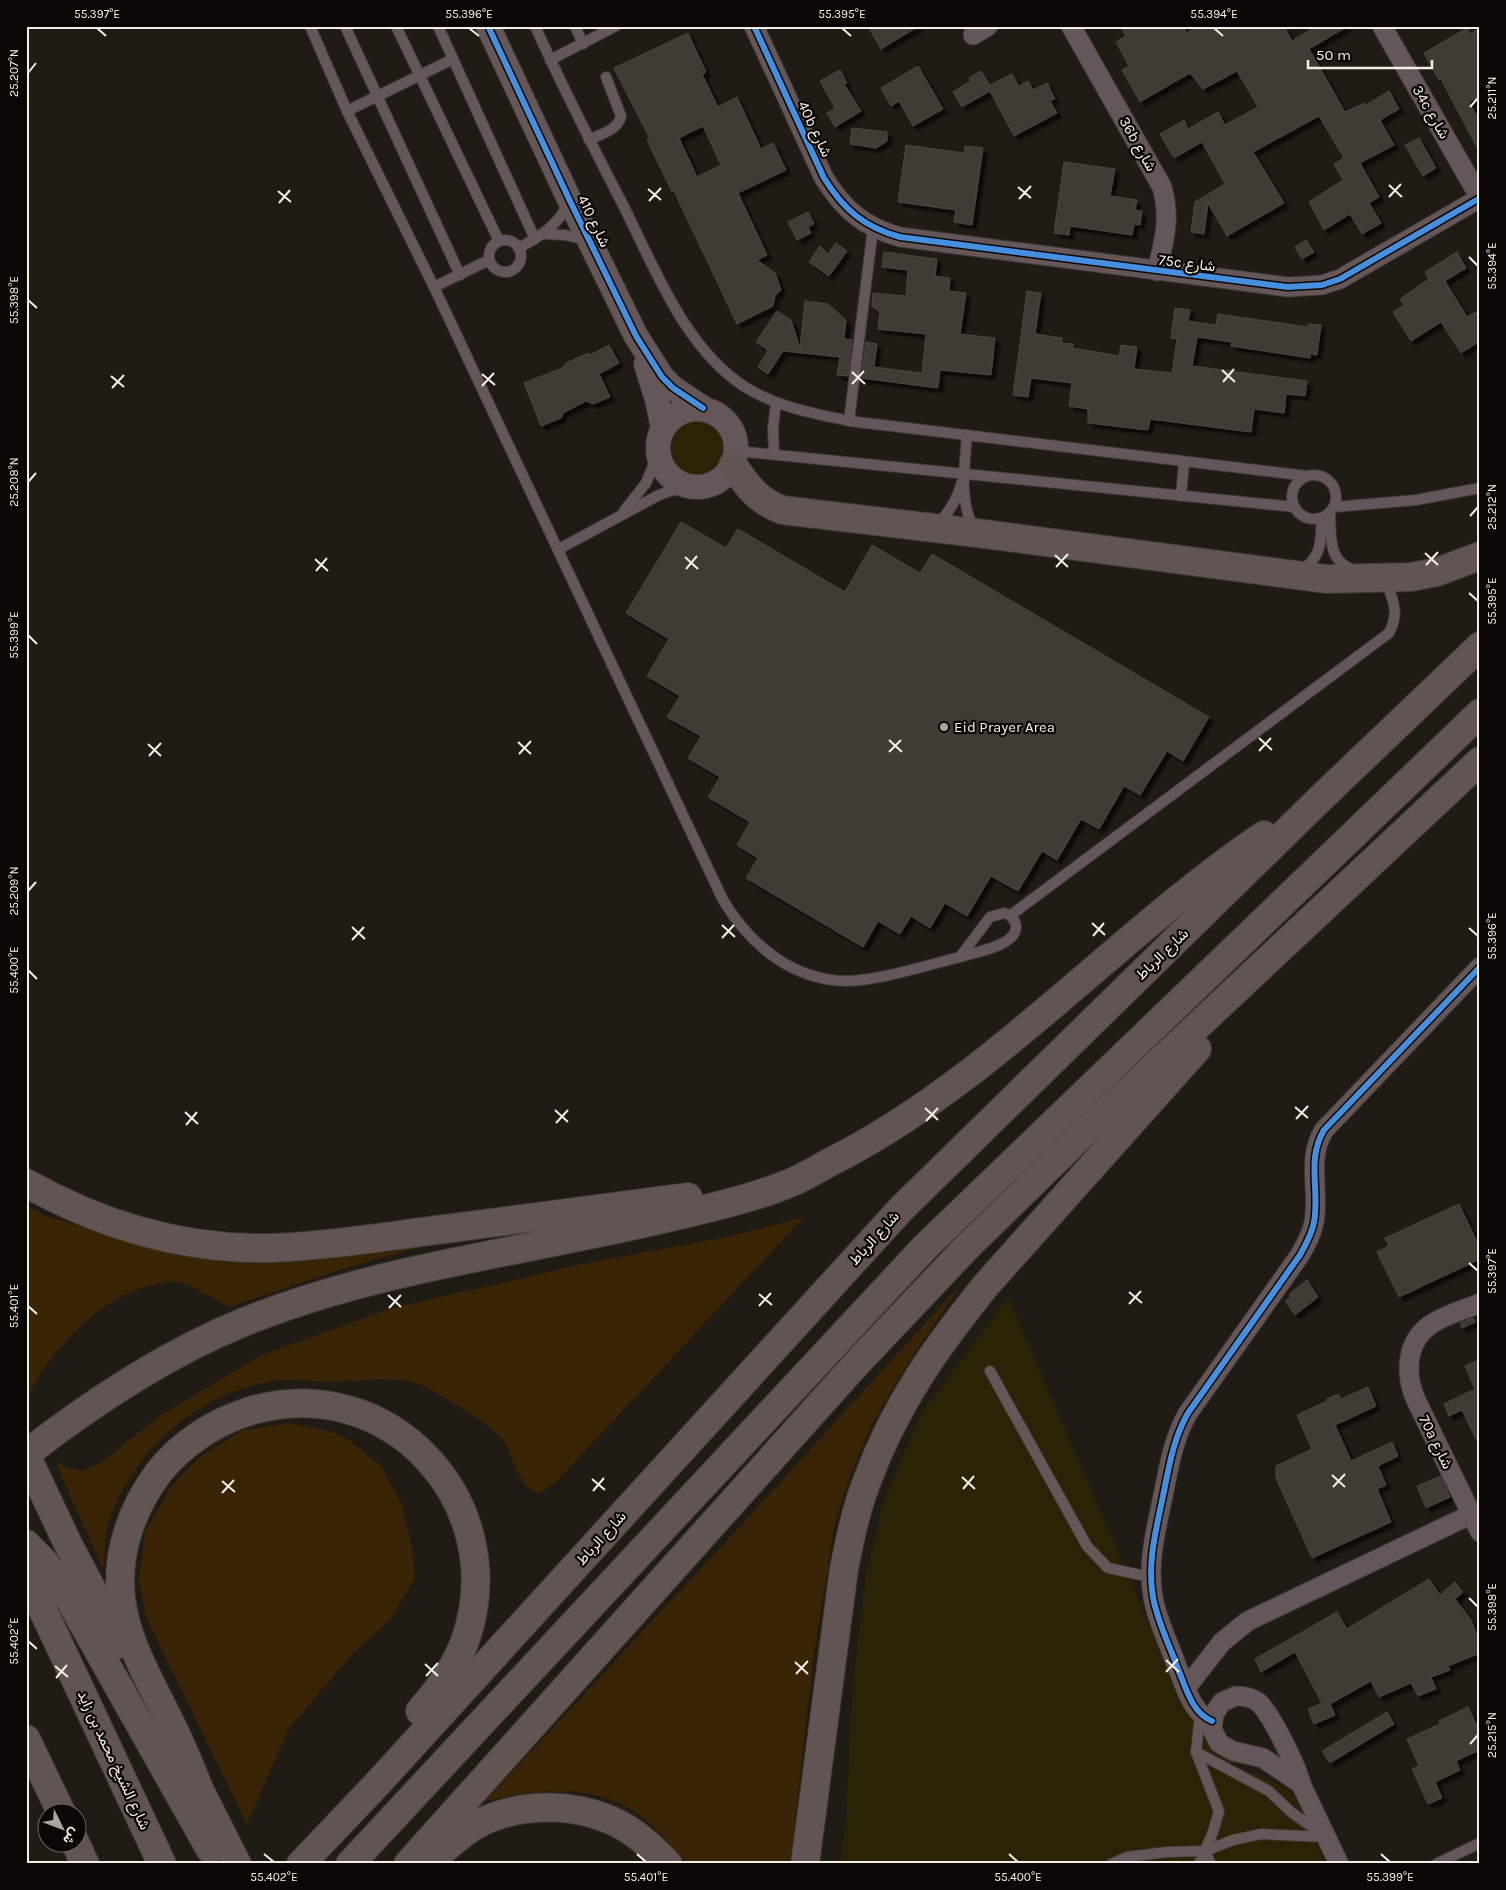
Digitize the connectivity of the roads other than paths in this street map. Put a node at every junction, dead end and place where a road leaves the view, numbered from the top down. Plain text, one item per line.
1 (310, 26) edge
2 (345, 26) edge
3 (396, 26) edge
4 (438, 26) edge
5 (535, 26) edge
6 (575, 26) edge
7 (616, 26) edge
8 (754, 26) edge
9 (1071, 26) edge
10 (1382, 26) edge
11 (489, 27) edge
12 (583, 44) junction
13 (453, 59) junction
14 (550, 60) junction
15 (419, 75) junction
16 (606, 77) dead end
17 (377, 97) junction
18 (347, 112) junction
19 (589, 140) junction
20 (1480, 198) edge
21 (570, 201) junction
22 (873, 228) junction
23 (545, 234) junction
24 (535, 240) junction
25 (499, 241) junction
26 (590, 241) junction
27 (519, 248) junction
28 (489, 260) junction
29 (1157, 272) junction
30 (460, 275) junction
31 (434, 287) junction
32 (636, 336) junction
33 (776, 403) junction
34 (702, 408) junction
35 (849, 421) junction
36 (663, 428) junction
37 (967, 435) junction
38 (658, 454) junction
39 (774, 454) junction
40 (735, 458) junction
41 (1184, 462) junction
42 (964, 474) junction
43 (1307, 476) junction
44 (692, 487) junction
45 (1480, 488) edge
46 (1181, 496) junction
47 (1295, 507) junction
48 (1328, 513) junction
49 (618, 518) junction
50 (932, 528) junction
51 (977, 533) junction
52 (558, 549) junction
53 (1480, 556) edge
54 (1293, 574) junction
55 (1411, 577) junction
56 (1384, 579) junction
57 (1480, 646) edge
58 (1480, 713) edge
59 (1480, 761) edge
60 (1322, 797) junction
61 (1011, 915) junction
62 (1312, 920) junction
63 (960, 957) junction
64 (1480, 967) edge
65 (26, 1183) edge
66 (786, 1185) junction
67 (1480, 1303) edge
68 (990, 1371) dead end
69 (26, 1454) edge
70 (1477, 1523) edge
71 (26, 1544) edge
72 (26, 1574) edge
73 (1150, 1577) junction
74 (1186, 1688) junction
75 (826, 1695) junction
76 (1206, 1718) junction
77 (26, 1739) edge
78 (1196, 1752) junction
79 (378, 1782) junction
80 (1301, 1784) junction
81 (198, 1786) junction
82 (56, 1802) edge
83 (1326, 1837) junction
84 (1480, 1843) edge
85 (1204, 1851) junction
86 (80, 1852) edge
87 (85, 1864) edge
88 (162, 1864) edge
89 (217, 1864) edge
90 (237, 1864) edge
91 (302, 1864) edge
92 (350, 1864) edge
93 (408, 1864) edge
94 (428, 1864) edge
95 (668, 1864) edge
96 (805, 1864) edge
97 (820, 1864) edge
98 (1111, 1864) edge
99 (1199, 1864) edge
100 (1211, 1864) edge
101 (1339, 1864) edge
102 (1436, 1864) edge

1 - 18 lane
2 - 17 lane
3 - 15 lane
4 - 13 lane
5 - 14 lane
6 - 12 lane
7 - 12 lane
8 - 22 street, 40b شارع
9 - 29 street, 36b شارع
10 - 20 street, 34c شارع
11 - 21 street, شارع 410
12 - 14 lane
13 - 15 lane
13 - 24 lane
14 - 19 lane
15 - 17 lane
15 - 25 lane
16 - 19 lane
17 - 18 lane
17 - 30 lane
18 - 31 lane
19 - 33 lane
20 - 29 street, 75c شارع
21 - 23 lane
21 - 26 street, شارع 410
22 - 29 street, 75c شارع
22 - 35 lane
23 - 24 lane
23 - 26 lane
24 - 27 lane
25 - 27 lane
25 - 28 lane
26 - 32 street, شارع 410
27 - 28 lane
28 - 30 lane
30 - 31 lane
31 - 52 lane
32 - 34 street, شارع 410
32 - 36 street, شارع 410
33 - 35 lane
33 - 39 lane
34 - 36 street
34 - 40 street
35 - 37 lane
36 - 38 street
37 - 41 lane
37 - 42 lane
38 - 44 street
38 - 49 lane
39 - 40 lane
39 - 42 lane
40 - 44 street
40 - 50 highway
41 - 43 lane
41 - 46 lane
42 - 46 lane
42 - 50 lane
42 - 51 lane
43 - 47 lane
43 - 48 lane
44 - 49 lane
45 - 48 lane
46 - 47 lane
47 - 48 lane
48 - 54 lane
48 - 55 lane
49 - 52 lane
50 - 51 highway
51 - 54 highway
52 - 63 lane
53 - 55 highway
54 - 56 highway
55 - 56 highway
56 - 61 lane
57 - 60 highway, شارع الرباط
58 - 92 highway
59 - 62 highway
60 - 66 highway
60 - 79 highway, شارع الرباط
61 - 63 lane
61 - 63 lane
62 - 75 highway
62 - 93 highway
64 - 73 street
65 - 66 highway
66 - 69 highway
67 - 70 street, 70a شارع
68 - 73 lane
69 - 81 highway
70 - 74 street
71 - 89 highway
72 - 88 highway, شارع الشيخ محمد بن زايد
73 - 74 street
74 - 76 street
75 - 96 highway
75 - 97 highway
76 - 78 lane
76 - 80 street
76 - 80 street
77 - 82 highway
78 - 83 lane
78 - 85 lane
79 - 81 highway
79 - 91 highway, شارع الرباط
80 - 83 street
81 - 90 highway
83 - 85 lane
83 - 101 street
84 - 102 lane
85 - 98 lane
85 - 99 lane
85 - 100 lane
86 - 87 highway
94 - 95 highway

